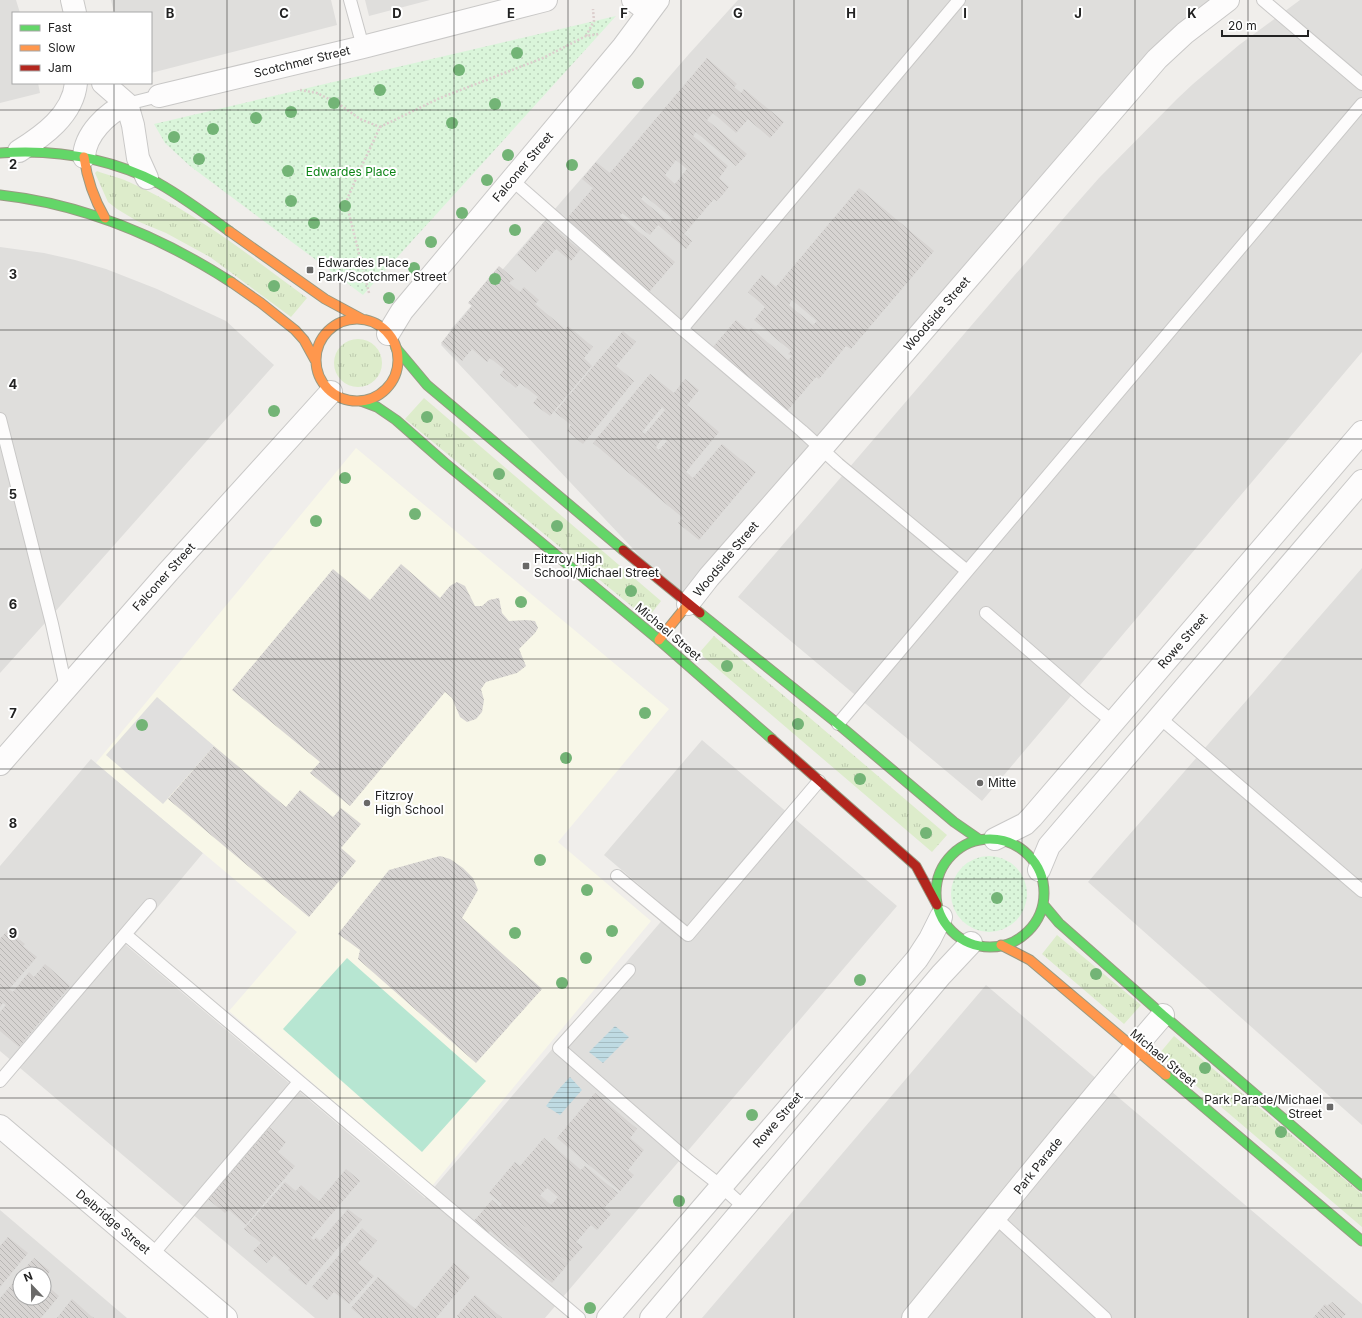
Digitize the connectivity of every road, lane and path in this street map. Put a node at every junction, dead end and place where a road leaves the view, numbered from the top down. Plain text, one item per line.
1 (72, 0) edge
2 (350, 0) edge
3 (546, 0) edge
4 (959, 0) edge
5 (1228, 0) edge
6 (1263, 0) edge
7 (647, 4) edge
8 (593, 9) dead end
9 (76, 12) edge
10 (604, 34) dead end
11 (586, 36) junction
12 (363, 47) junction
13 (76, 84) edge
14 (103, 84) edge
15 (1362, 84) edge
16 (297, 90) dead end
17 (159, 96) joint
18 (127, 104) junction
19 (1362, 104) edge
20 (380, 127) junction
21 (9, 152) edge
22 (84, 157) junction
23 (147, 178) junction
24 (512, 180) junction
25 (0, 194) edge
26 (105, 218) junction
27 (371, 297) dead end
28 (362, 319) junction
29 (682, 329) junction
30 (392, 341) junction
31 (316, 360) junction
32 (332, 392) junction
33 (360, 401) junction
34 (0, 419) edge
35 (1362, 432) edge
36 (821, 449) junction
37 (1362, 482) edge
38 (968, 571) junction
39 (688, 604) junction
40 (986, 613) dead end
41 (659, 640) junction
42 (66, 688) junction
43 (1160, 718) junction
44 (1113, 722) junction
45 (838, 724) junction
46 (0, 764) edge
47 (819, 781) junction
48 (987, 839) junction
49 (1039, 870) junction
50 (618, 876) dead end
51 (1362, 892) edge
52 (1043, 904) junction
53 (150, 905) dead end
54 (939, 911) junction
55 (126, 935) junction
56 (971, 943) junction
57 (1001, 945) junction
58 (629, 970) dead end
59 (1163, 1015) junction
60 (1134, 1049) junction
61 (0, 1080) edge
62 (299, 1082) junction
63 (0, 1126) edge
64 (722, 1186) junction
65 (1362, 1186) edge
66 (744, 1207) junction
67 (996, 1218) junction
68 (1362, 1241) edge
69 (152, 1255) junction
70 (226, 1318) edge
71 (579, 1318) edge
72 (608, 1318) edge
73 (651, 1318) edge
74 (913, 1318) edge
75 (1105, 1318) edge

1 - 9 street
2 - 12 lane
3 - 12 street, Scotchmer Street
4 - 29 lane
5 - 36 street, Woodside Street
6 - 15 lane
7 - 24 street, Falconer Street
8 - 11 path
10 - 11 path
11 - 20 path
12 - 17 street, Scotchmer Street
13 - 21 street
14 - 18 street
16 - 20 path
17 - 18 lane, Scotchmer Street
18 - 22 street, Scotchmer Street
18 - 23 street
19 - 38 lane
20 - 27 path
21 - 22 street
22 - 23 street
22 - 26 street
23 - 28 street
24 - 29 lane
24 - 30 street, Falconer Street
25 - 26 street
26 - 31 street
28 - 30 street
28 - 31 street
29 - 36 lane
30 - 33 street
30 - 39 street
31 - 32 street
32 - 33 street
32 - 42 street, Falconer Street
33 - 41 street, Michael Street
34 - 42 lane
35 - 44 street, Rowe Street
36 - 38 lane
36 - 39 street, Woodside Street
37 - 43 street
38 - 45 lane
39 - 41 street, Woodside Street
39 - 45 street
40 - 44 lane
41 - 47 street, Michael Street
42 - 46 street, Falconer Street
43 - 49 street
43 - 51 lane
44 - 48 street, Rowe Street
45 - 48 street
47 - 50 lane
47 - 54 street, Michael Street
48 - 49 street
48 - 54 street
49 - 52 street
52 - 57 street
52 - 59 street
53 - 55 lane
54 - 56 street
54 - 64 street, Rowe Street
55 - 61 lane
55 - 62 lane
56 - 57 street
56 - 66 street
57 - 60 street, Michael Street
58 - 64 lane
59 - 60 street, Park Parade
59 - 65 street
60 - 67 street, Park Parade
60 - 68 street, Michael Street
62 - 69 lane
62 - 71 lane
63 - 69 street, Delbridge Street
64 - 66 lane
64 - 72 street, Rowe Street
66 - 73 street
67 - 74 street, Park Parade
67 - 75 lane
69 - 70 street, Delbridge Street

